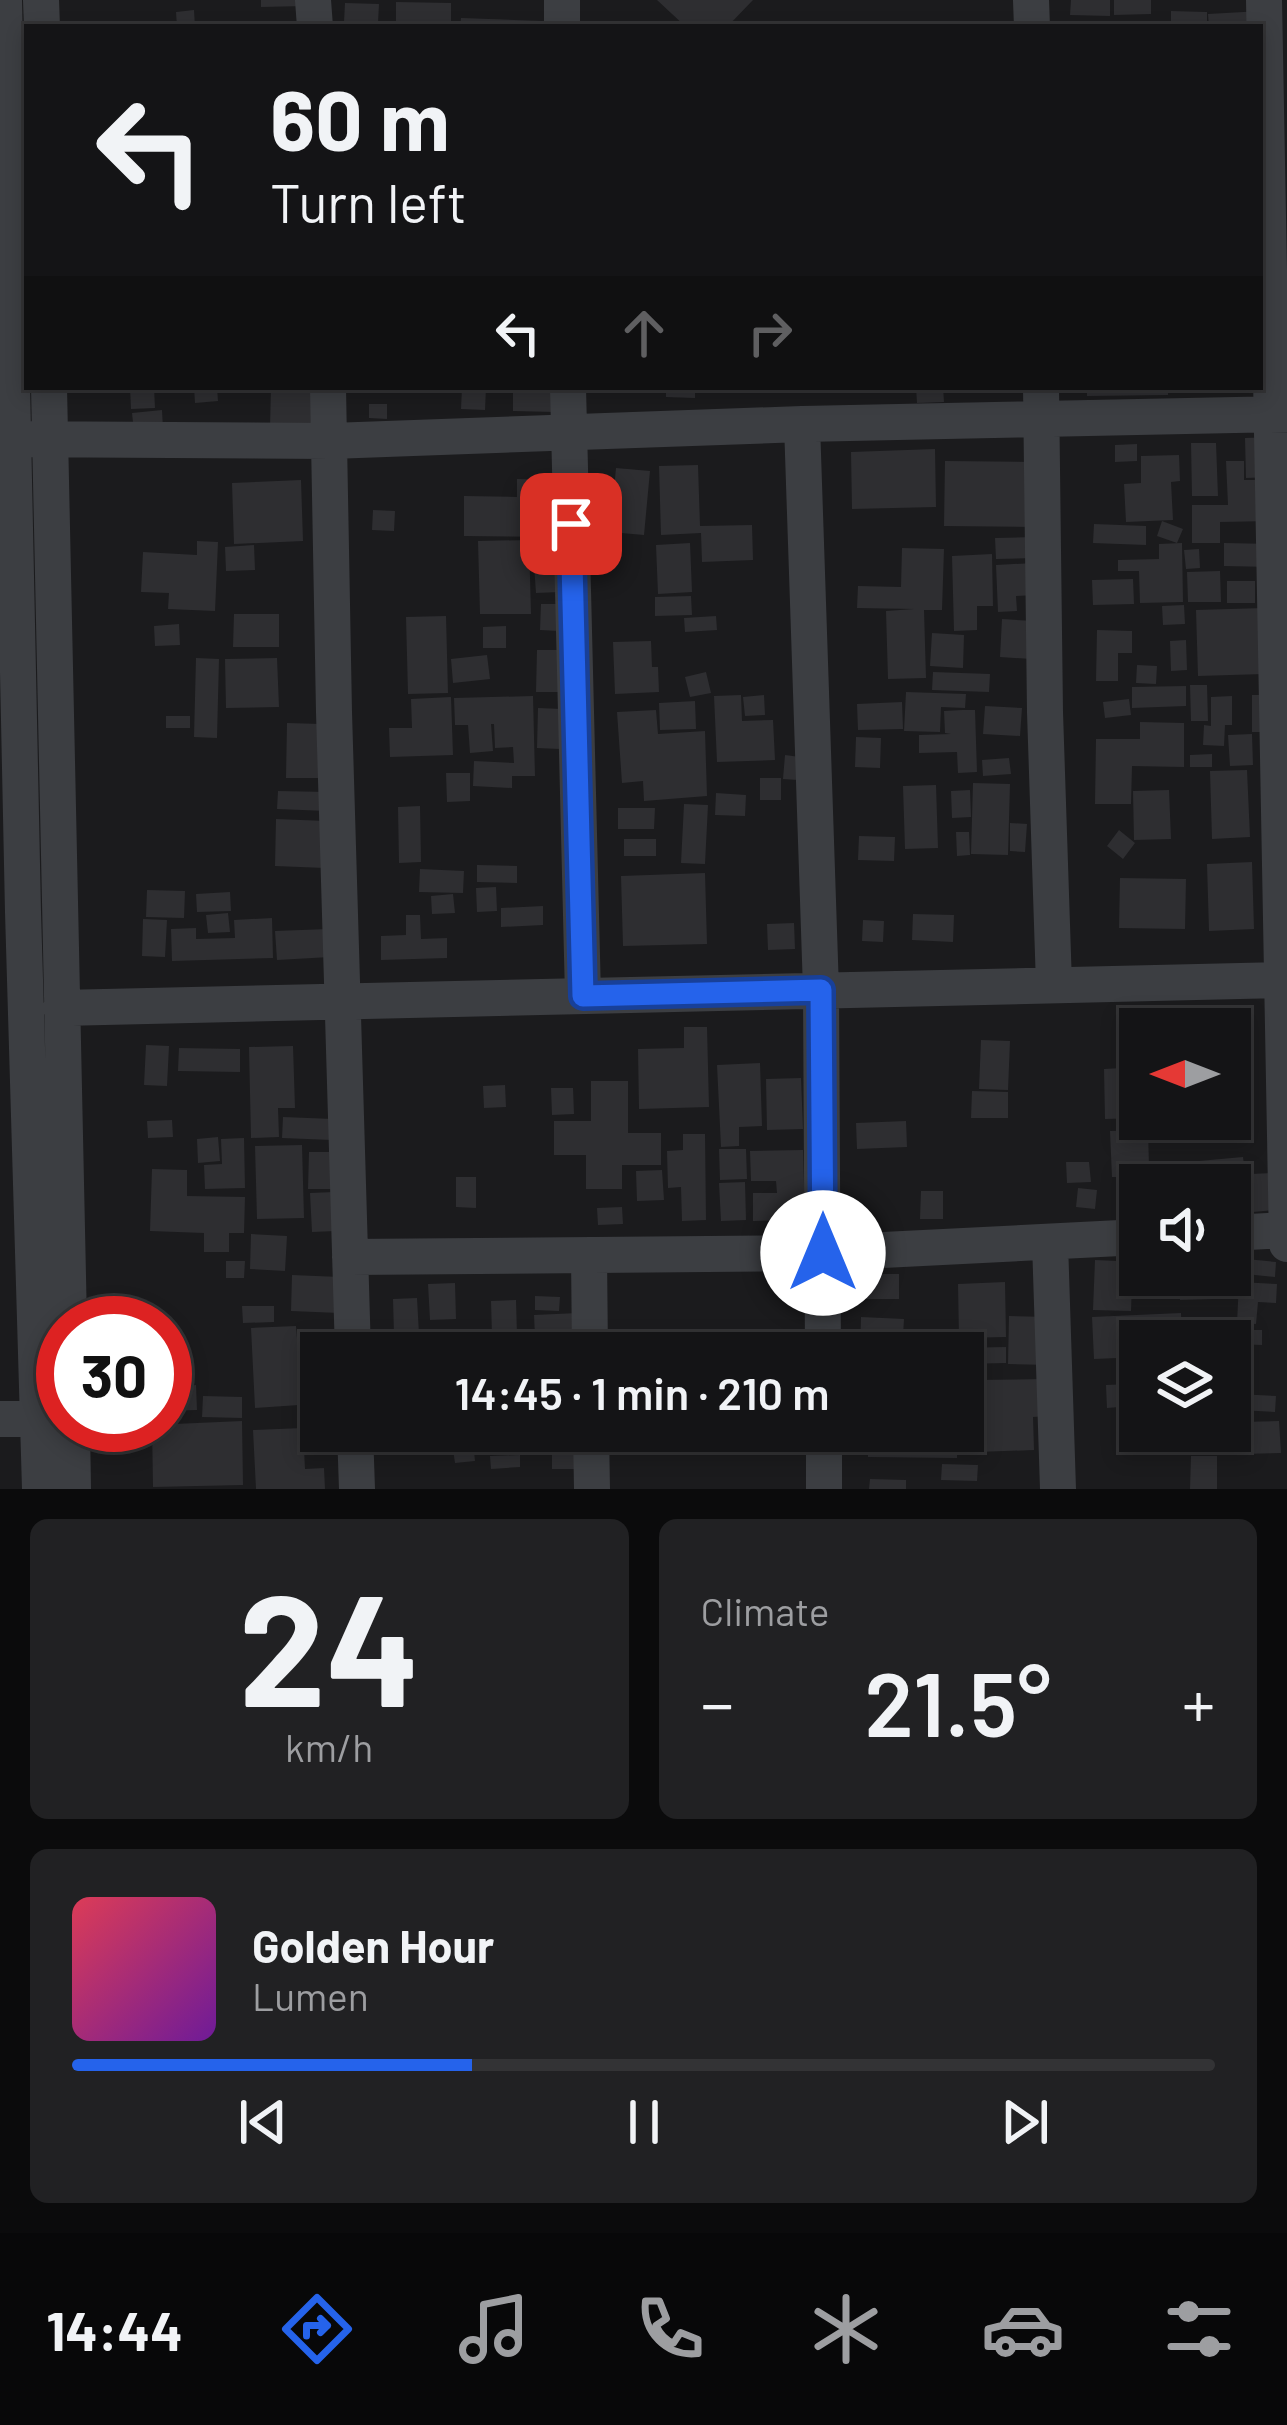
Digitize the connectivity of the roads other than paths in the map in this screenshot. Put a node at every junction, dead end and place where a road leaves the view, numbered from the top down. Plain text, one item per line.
1 (4, 0) edge
2 (1264, 0) edge
3 (3, 170) edge
4 (49, 390) edge
5 (328, 390) edge
6 (568, 390) edge
7 (1041, 404) edge
8 (1279, 415) edge
9 (802, 424) junction
10 (569, 432) junction
11 (49, 438) junction
12 (6, 439) edge
13 (331, 441) junction
14 (11, 913) edge
15 (1284, 980) edge
16 (1054, 985) junction
17 (821, 990) junction
18 (583, 996) junction
19 (343, 1001) junction
20 (61, 1008) junction
21 (1287, 1230) edge
22 (1251, 1232) edge
23 (1119, 1238) edge
24 (1050, 1242) junction
25 (1287, 1244) edge
26 (823, 1253) junction
27 (589, 1255) junction
28 (350, 1257) junction
29 (44, 1296) edge
30 (68, 1296) edge
31 (352, 1332) edge
32 (590, 1332) edge
33 (824, 1332) edge
34 (0, 1419) edge
35 (36, 1421) edge
36 (48, 1452) edge
37 (63, 1452) edge
38 (356, 1452) edge
39 (591, 1452) edge
40 (824, 1452) edge
41 (40, 1489) edge
42 (73, 1489) edge
43 (357, 1489) edge
44 (592, 1489) edge
45 (824, 1489) edge
46 (1058, 1489) edge

1 - 3 street
2 - 8 street
3 - 12 street
4 - 11 street
5 - 13 street
6 - 10 street
7 - 8 street
7 - 9 street
7 - 16 street
8 - 15 street
9 - 10 street
9 - 17 street
10 - 13 street
10 - 18 street
11 - 12 street
11 - 13 street
11 - 20 street
12 - 14 street
13 - 19 street
14 - 29 street
15 - 16 street
15 - 21 street
16 - 17 street
17 - 18 street
17 - 26 street
18 - 19 street
19 - 20 street
19 - 28 street
20 - 30 street
21 - 22 street
21 - 25 street
23 - 24 street
24 - 26 street
24 - 46 street
26 - 27 street
26 - 33 street
27 - 28 street
27 - 32 street
28 - 31 street
34 - 35 street
36 - 41 street
37 - 42 street
38 - 43 street
39 - 44 street
40 - 45 street

